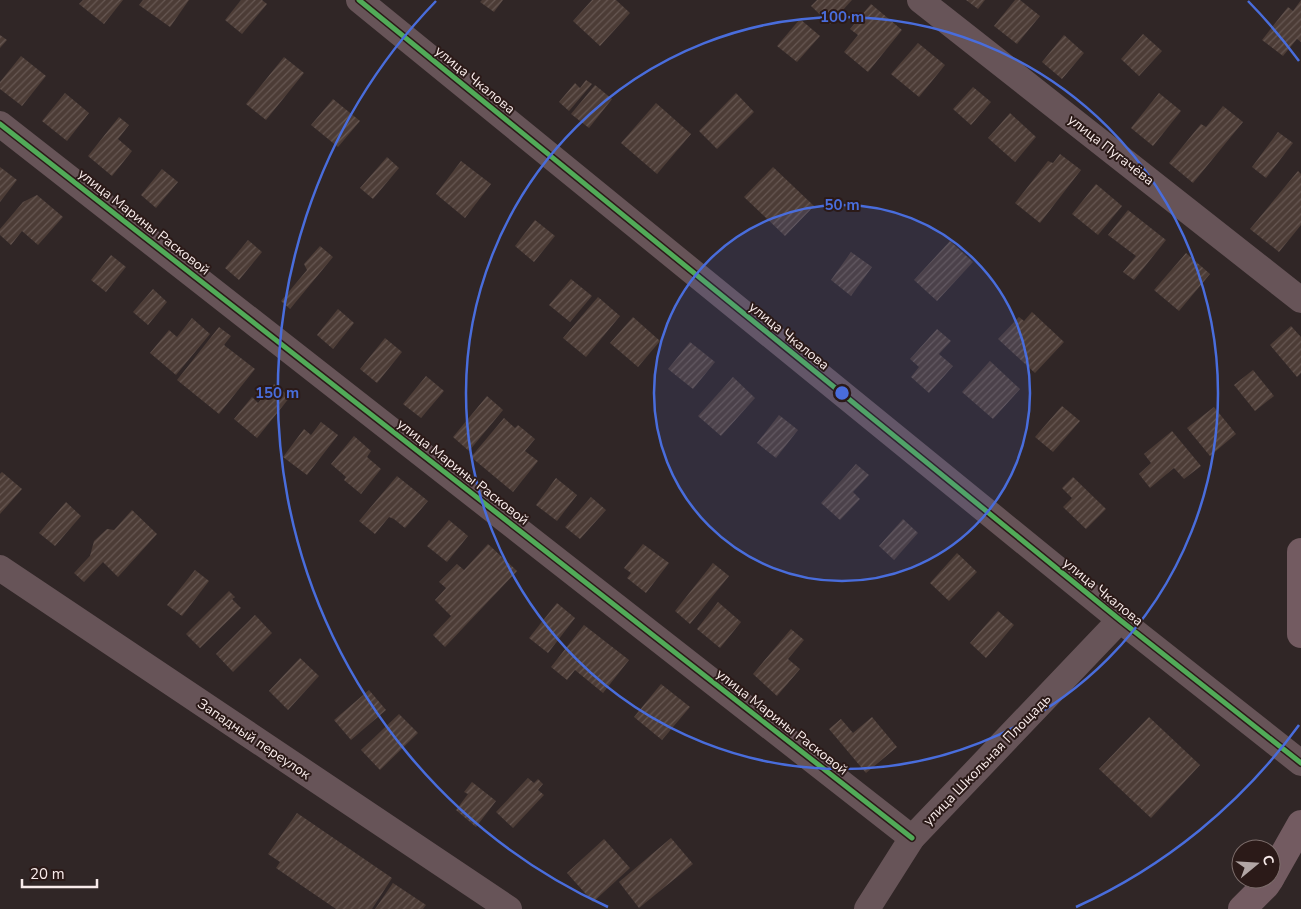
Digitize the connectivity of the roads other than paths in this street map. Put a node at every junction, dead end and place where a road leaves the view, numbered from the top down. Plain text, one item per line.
1 (359, 0) edge
2 (920, 0) edge
3 (0, 124) edge
4 (1301, 300) edge
5 (1301, 552) edge
6 (0, 568) edge
7 (1120, 620) junction
8 (1301, 634) edge
9 (1301, 762) edge
10 (1301, 824) edge
11 (912, 838) junction
12 (1281, 859) edge
13 (1262, 889) edge
14 (509, 909) edge
15 (867, 909) edge
16 (1242, 909) edge

1 - 7 street, улица Чкалова
2 - 4 street, улица Пугачёва
3 - 11 street, улица Марины Расковой
5 - 8 main road
6 - 14 street, Западный переулок
7 - 9 street, улица Чкалова
7 - 11 street, улица Школьная Площадь
10 - 12 main road
11 - 15 street, улица Школьная Площадь
13 - 16 main road

